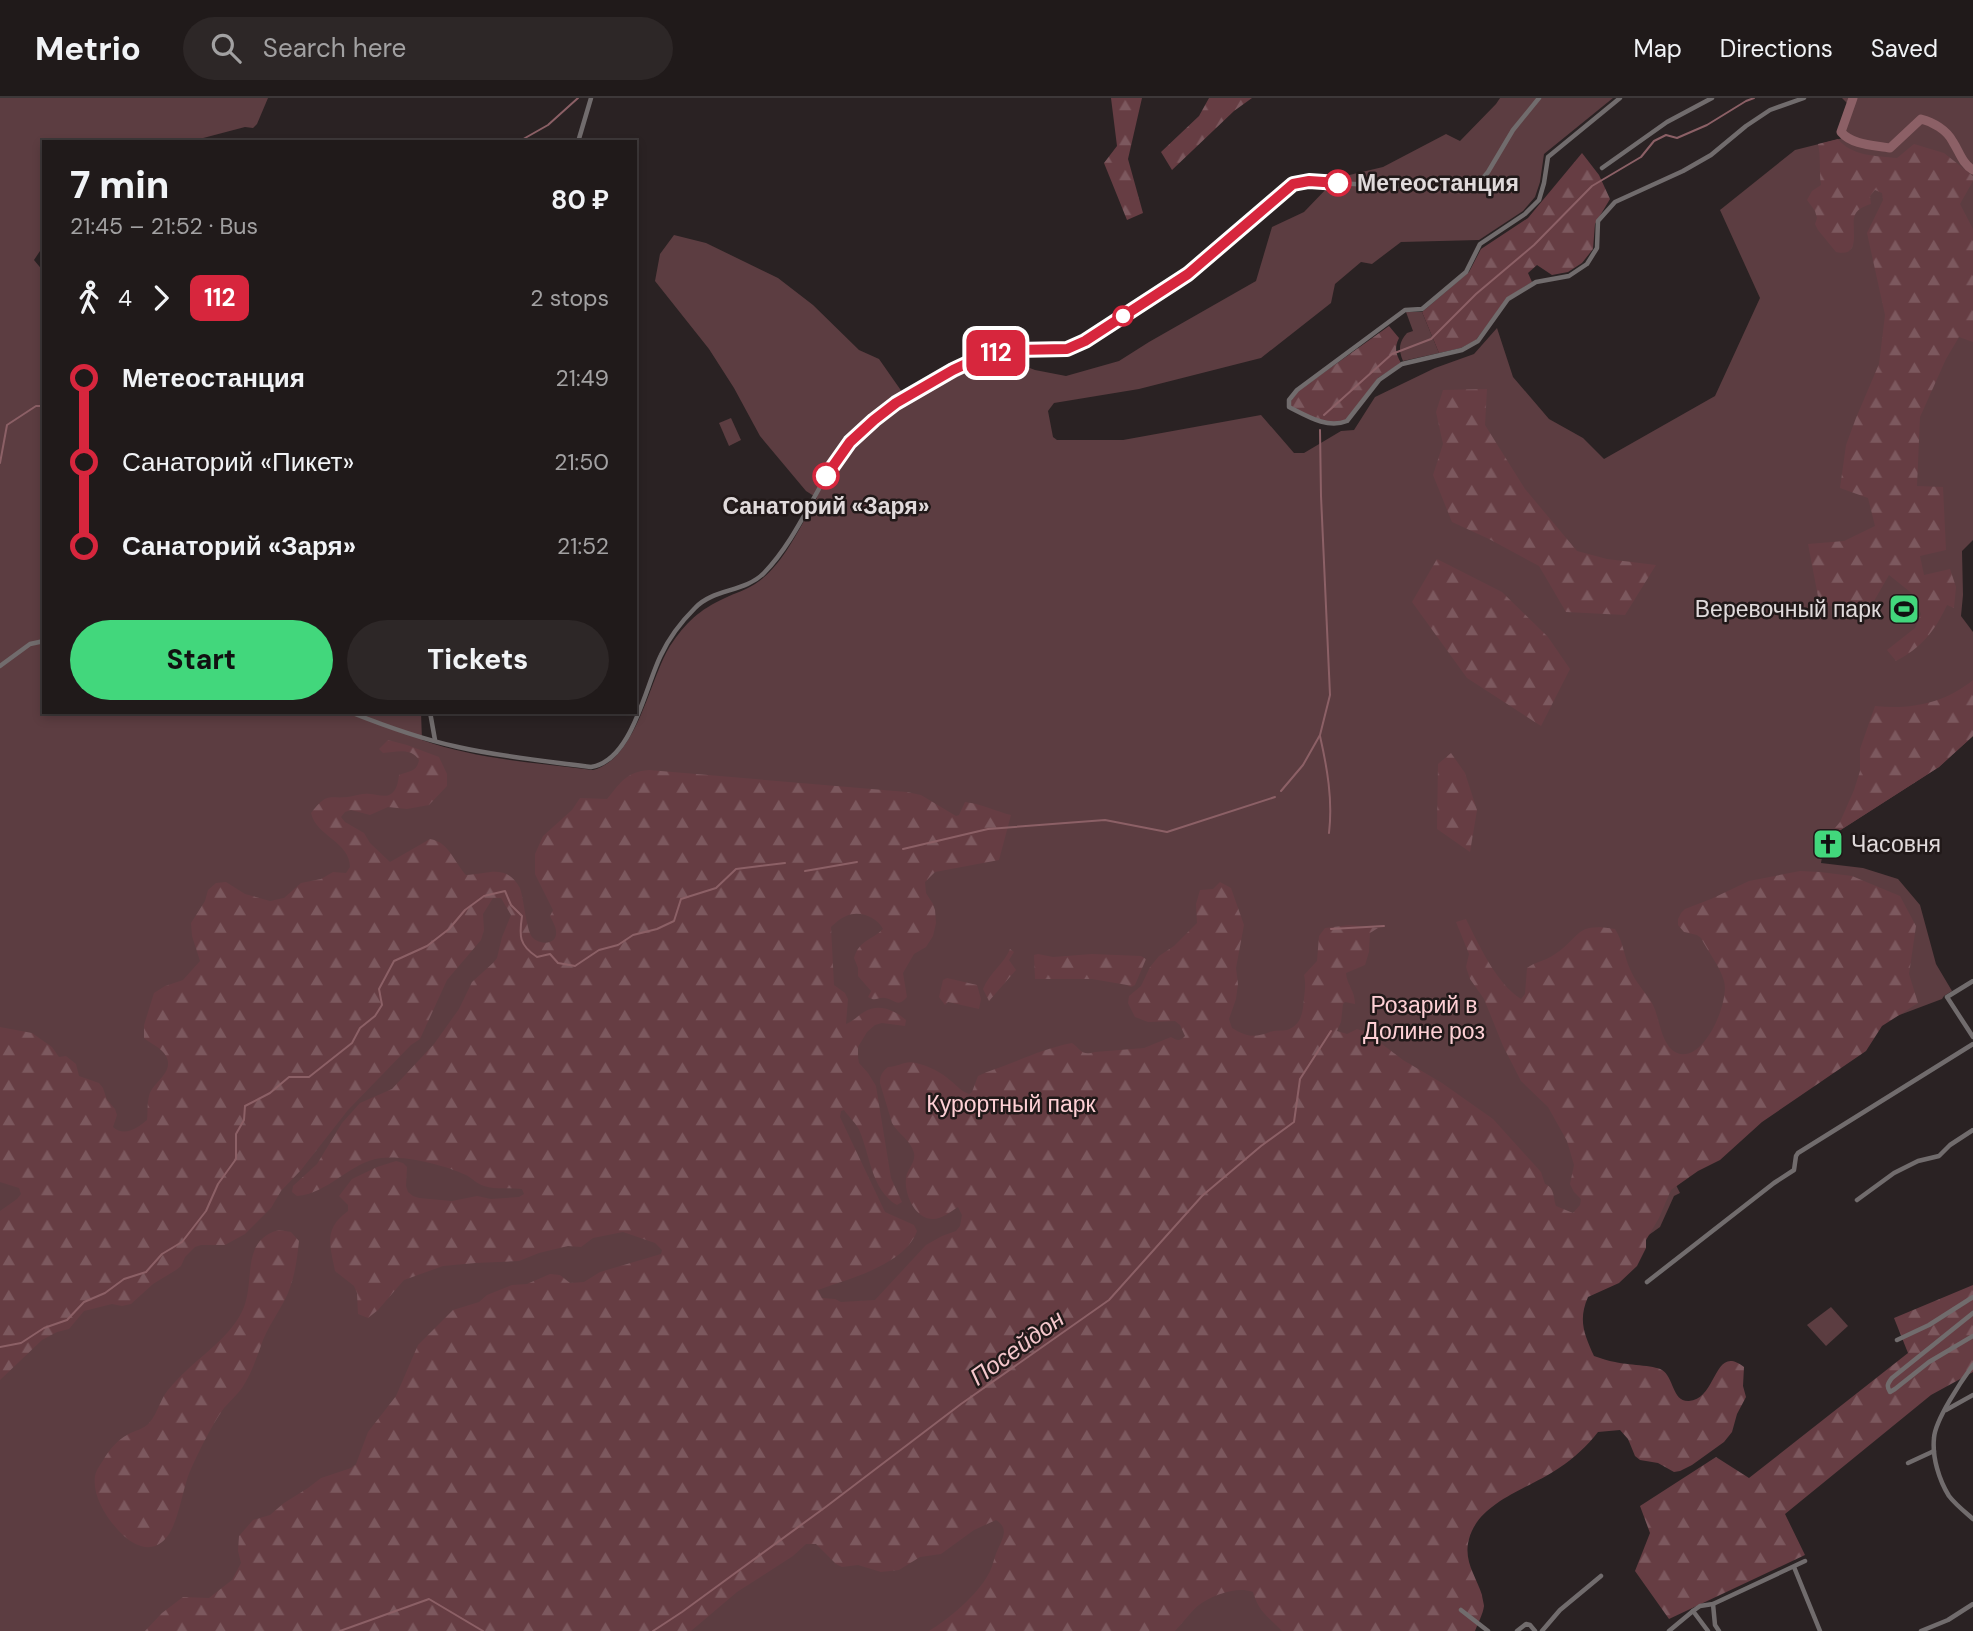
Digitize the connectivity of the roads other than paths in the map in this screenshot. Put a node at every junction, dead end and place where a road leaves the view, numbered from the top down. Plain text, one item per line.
1 (591, 98) edge
2 (1539, 98) edge
3 (1620, 98) edge
4 (1713, 98) edge
5 (1804, 98) edge
6 (579, 140) edge
7 (1602, 168) dead end
8 (42, 641) edge
9 (0, 666) edge
10 (355, 714) edge
11 (430, 714) edge
12 (435, 741) junction
13 (1973, 981) edge
14 (1973, 1037) edge
15 (1973, 1044) edge
16 (1973, 1130) edge
17 (1857, 1199) dead end
18 (1647, 1282) dead end
19 (1973, 1297) edge
20 (1973, 1313) edge
21 (1973, 1336) edge
22 (1897, 1340) dead end
23 (1973, 1365) edge
24 (1973, 1395) edge
25 (1945, 1410) junction
26 (1934, 1451) junction
27 (1908, 1464) dead end
28 (1973, 1519) edge
29 (1805, 1561) dead end
30 (1794, 1567) junction
31 (1601, 1576) dead end
32 (1713, 1604) junction
33 (1973, 1604) edge
34 (1461, 1610) dead end
35 (1693, 1611) junction
36 (1486, 1631) edge
37 (1517, 1631) edge
38 (1535, 1631) edge
39 (1542, 1631) edge
40 (1669, 1631) edge
41 (1708, 1631) edge
42 (1719, 1631) edge
43 (1820, 1631) edge
44 (1921, 1631) edge

1 - 6 street
2 - 12 street
3 - 5 street
4 - 7 street
8 - 9 street
10 - 12 street
11 - 12 street
13 - 14 street
15 - 18 street
16 - 17 street
19 - 22 street
20 - 21 street
23 - 25 street
24 - 25 street
25 - 26 street
26 - 27 street
26 - 28 street
29 - 30 street
30 - 32 street
30 - 43 street
31 - 39 street
32 - 35 street
32 - 42 street
33 - 44 street
34 - 36 street
35 - 40 street
35 - 41 street
37 - 38 street

